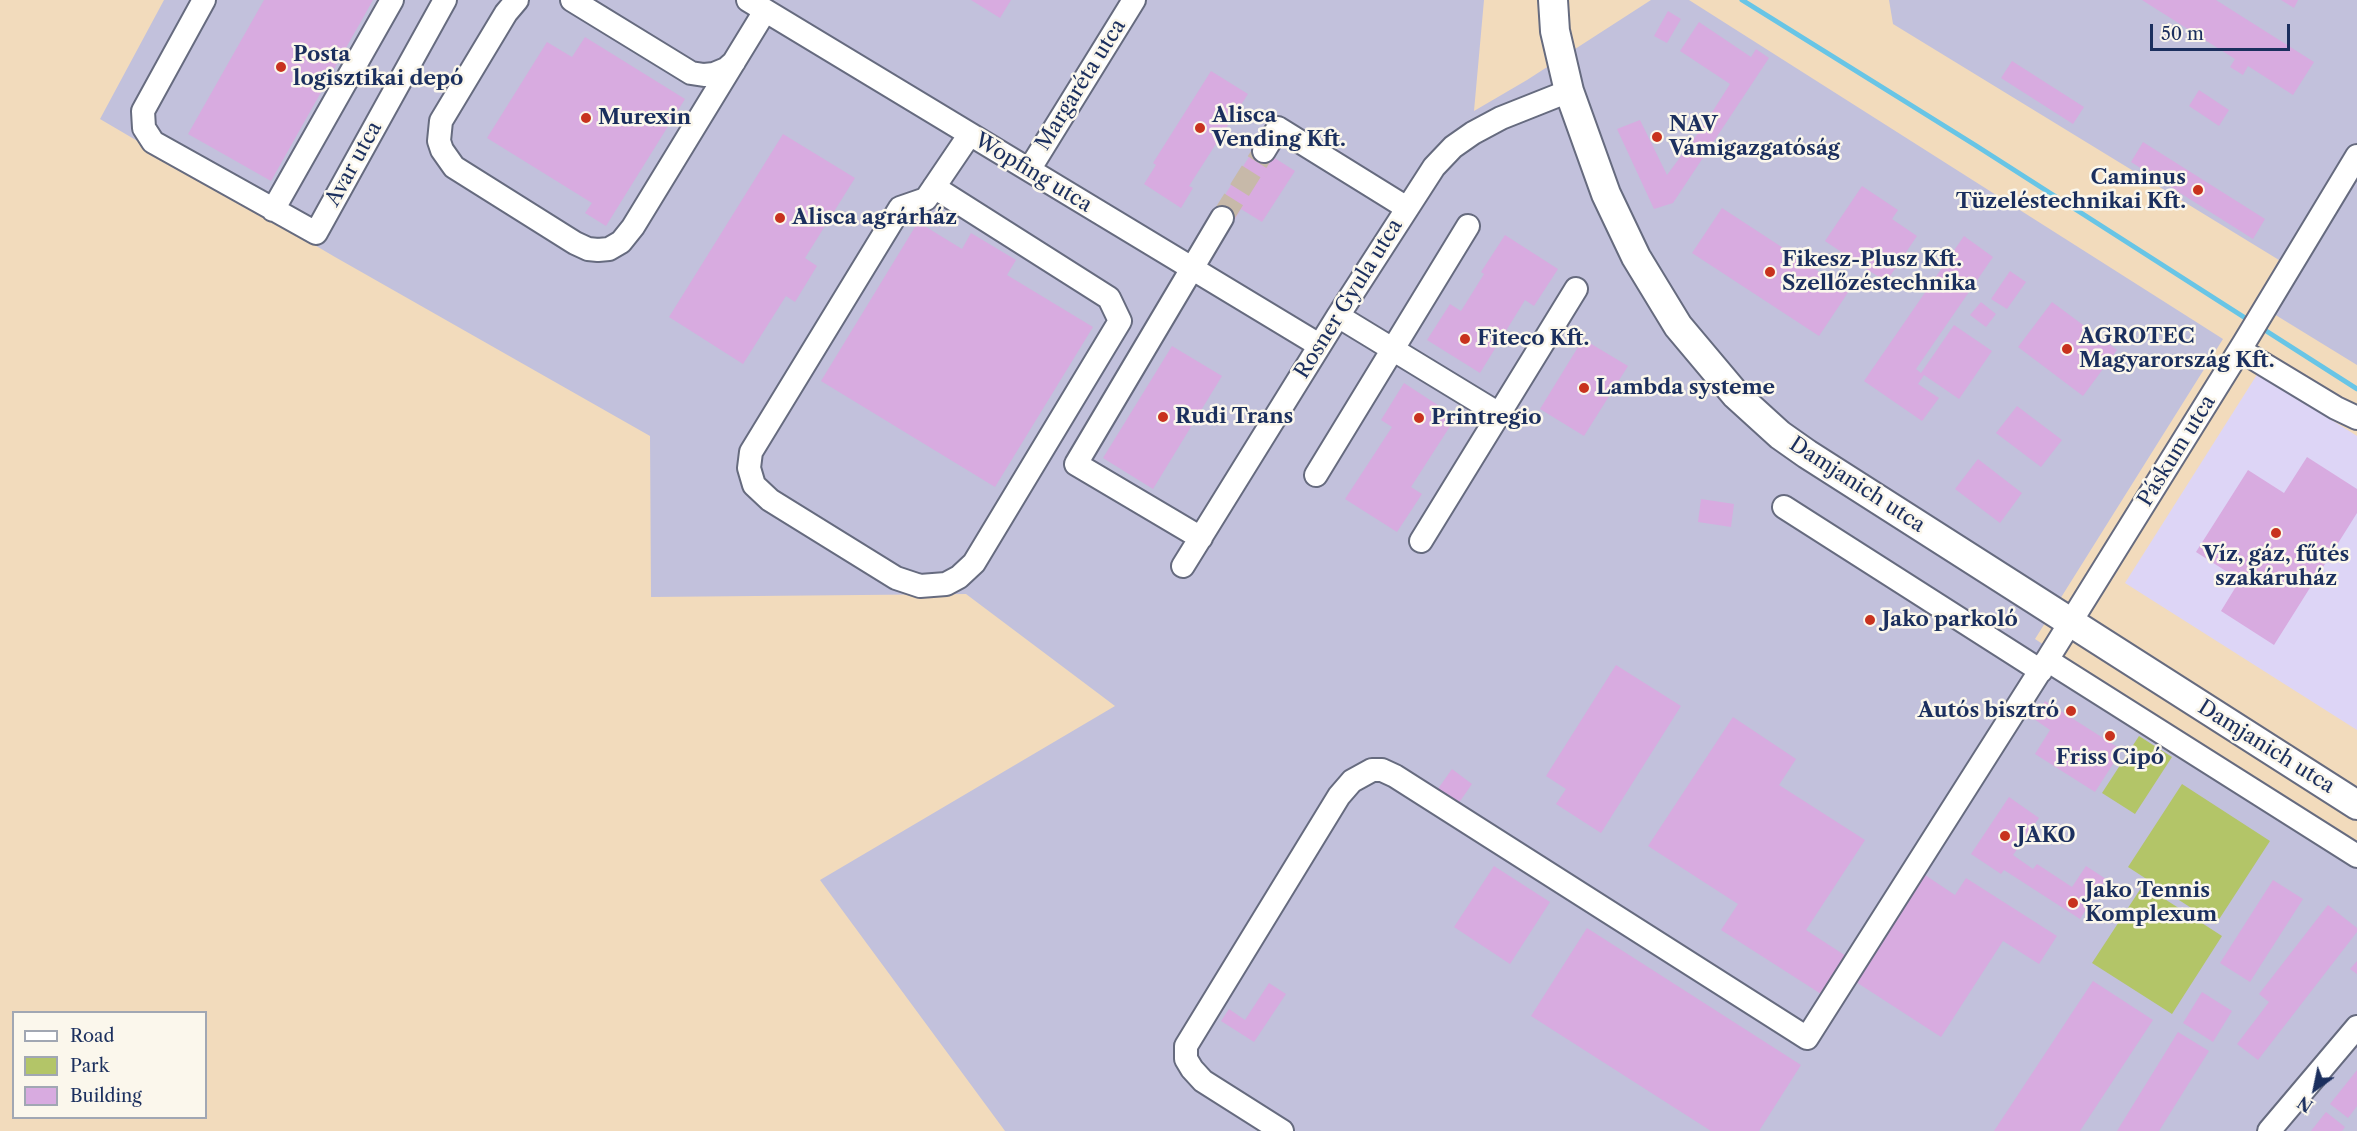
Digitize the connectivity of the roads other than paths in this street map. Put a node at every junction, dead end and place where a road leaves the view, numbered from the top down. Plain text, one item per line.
1 (204, 0) edge
2 (392, 0) edge
3 (517, 0) edge
4 (572, 0) edge
5 (1134, 0) edge
6 (1553, 0) edge
7 (436, 3) edge
8 (756, 5) edge
9 (735, 60) junction
10 (1569, 91) junction
11 (970, 134) junction
12 (1264, 152) tunnel mouth
13 (2357, 156) edge
14 (1029, 170) junction
15 (934, 187) junction
16 (1407, 208) junction
17 (273, 210) junction
18 (1222, 218) tunnel mouth
19 (1468, 226) dead end
20 (1193, 269) junction
21 (1576, 289) dead end
22 (1338, 316) junction
23 (1319, 345) junction
24 (2242, 347) junction
25 (1392, 349) junction
26 (1499, 414) junction
27 (2357, 418) edge
28 (1316, 475) dead end
29 (1784, 507) dead end
30 (1201, 538) junction
31 (1421, 541) dead end
32 (1183, 566) dead end
33 (2071, 623) junction
34 (2044, 666) junction
35 (2357, 805) edge
36 (2357, 856) edge
37 (2357, 1027) edge
38 (1282, 1131) edge
39 (2269, 1131) edge

1 - 17 street
2 - 17 street
3 - 9 street
4 - 9 street
5 - 14 street, Margaréta utca
6 - 10 main road, Damjanich utca
7 - 17 street, Avar utca
8 - 9 street
8 - 11 street, Wopfing utca
10 - 16 street, Rosner Gyula utca
10 - 33 main road, Damjanich utca
11 - 14 street, Wopfing utca
11 - 15 street
12 - 16 street
13 - 24 street, Páskum utca
14 - 20 street, Wopfing utca
15 - 15 street
16 - 22 street, Rosner Gyula utca
18 - 20 street
19 - 25 street
20 - 23 street, Wopfing utca
20 - 30 street
21 - 26 street
22 - 23 street, Rosner Gyula utca
22 - 25 street
23 - 30 street, Rosner Gyula utca
24 - 27 street
24 - 33 street, Páskum utca
25 - 26 street
25 - 28 street
26 - 31 street
29 - 34 street
30 - 32 street, Rosner Gyula utca
33 - 34 street, Páskum utca
33 - 35 main road, Damjanich utca
34 - 36 street
34 - 38 street, Páskum utca
37 - 39 street

